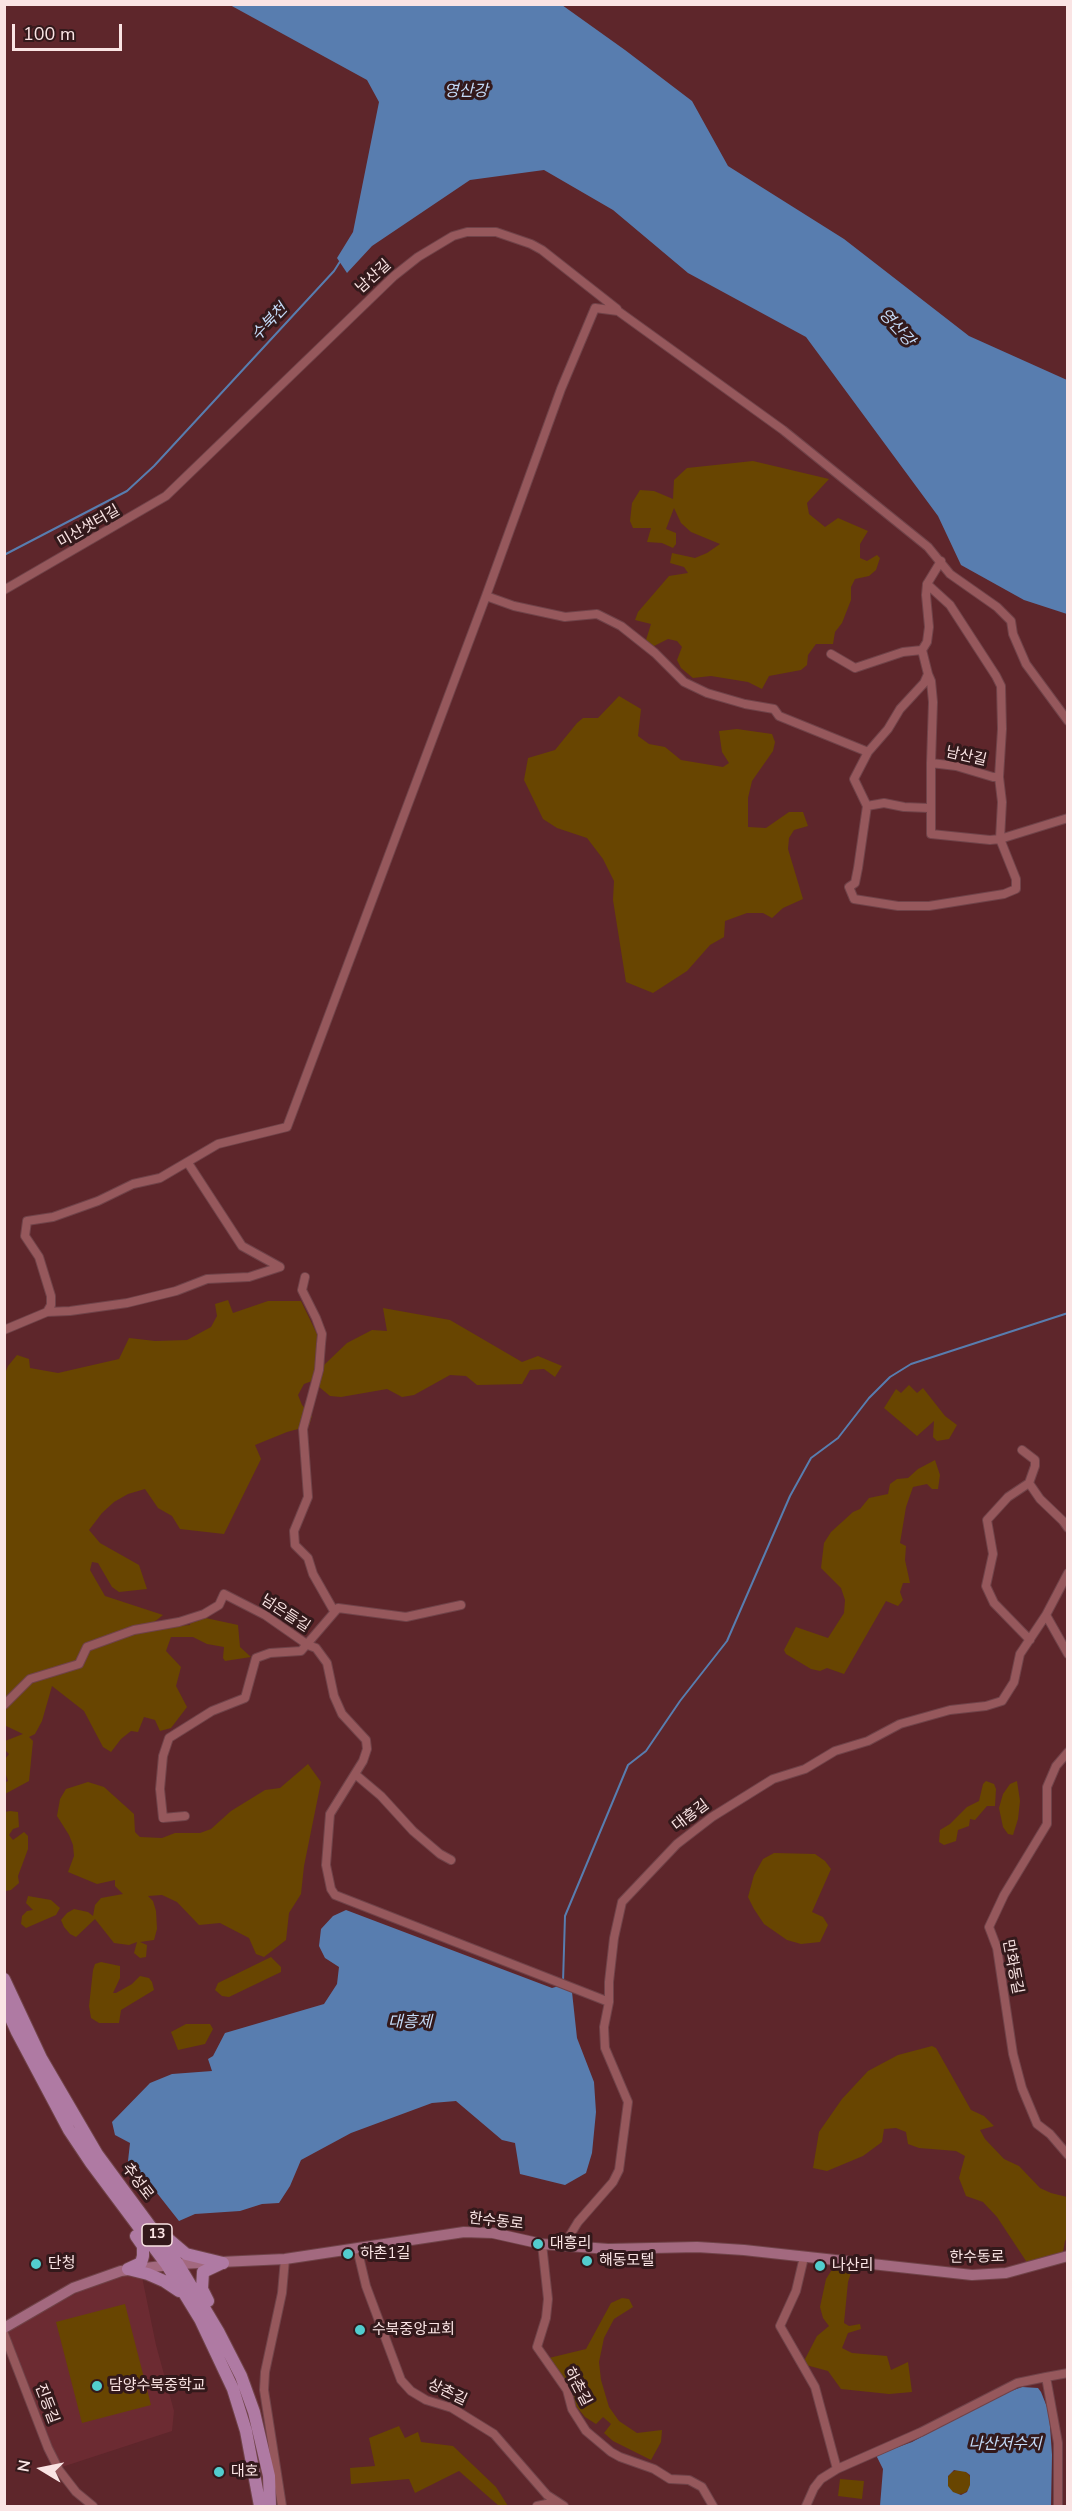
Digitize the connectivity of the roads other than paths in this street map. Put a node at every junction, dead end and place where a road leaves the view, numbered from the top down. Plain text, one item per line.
1 (618, 311) junction
2 (183, 480) joint
3 (941, 561) junction
4 (927, 584) junction
5 (4, 591) edge
6 (486, 596) junction
7 (922, 650) junction
8 (831, 654) dead end
9 (928, 674) junction
10 (1068, 721) edge
11 (867, 752) junction
12 (931, 763) junction
13 (999, 777) junction
14 (867, 806) junction
15 (929, 808) junction
16 (1068, 818) edge
17 (1000, 839) junction
18 (188, 1163) junction
19 (304, 1276) dead end
20 (47, 1312) junction
21 (4, 1330) edge
22 (1022, 1450) dead end
23 (1029, 1483) junction
24 (1068, 1528) edge
25 (1068, 1573) edge
26 (461, 1605) dead end
27 (334, 1611) junction
28 (1046, 1615) junction
29 (1030, 1640) junction
30 (308, 1645) junction
31 (1068, 1654) edge
32 (4, 1705) edge
33 (1068, 1752) edge
34 (355, 1774) junction
35 (185, 1816) dead end
36 (451, 1860) dead end
37 (4, 1979) edge
38 (609, 2002) junction
39 (4, 2004) edge
40 (69, 2130) junction
41 (92, 2146) junction
42 (1068, 2155) edge
43 (542, 2244) junction
44 (564, 2245) junction
45 (357, 2248) junction
46 (1068, 2256) edge
47 (804, 2257) junction
48 (285, 2259) junction
49 (223, 2263) junction
50 (172, 2265) junction
51 (128, 2269) junction
52 (190, 2303) junction
53 (4, 2328) edge
54 (4, 2334) edge
55 (1068, 2373) edge
56 (241, 2376) junction
57 (1046, 2377) junction
58 (837, 2469) junction
59 (560, 2504) edge
60 (93, 2506) edge
61 (260, 2506) edge
62 (270, 2506) edge
63 (282, 2506) edge
64 (537, 2506) edge
65 (713, 2506) edge
66 (806, 2506) edge
67 (1058, 2506) edge

1 - 2 street, 남산길
1 - 3 street, 남산길
1 - 6 street, 남산길
2 - 5 street, 미산샛터길
3 - 4 street
3 - 10 street, 남산길
4 - 7 street
4 - 13 street, 남산길
6 - 11 street
6 - 18 street
7 - 8 street
7 - 9 street
9 - 11 street
9 - 12 street
11 - 14 street
12 - 13 street, 남산길
12 - 15 street, 남산길
13 - 17 street
14 - 15 street
14 - 17 street
15 - 17 street, 남산길
16 - 17 street, 남산길
18 - 20 street
18 - 20 street
19 - 27 street
20 - 21 street
22 - 23 street
23 - 24 street
23 - 29 street
25 - 28 street, 대흥길
26 - 27 street
27 - 30 street
28 - 29 street, 대흥길
28 - 31 street
29 - 38 street, 대흥길
30 - 32 street, 넘은들길
30 - 34 street
30 - 35 street, 넘은들길
33 - 42 street, 만화동길
34 - 36 street
34 - 38 street
37 - 41 main road, 추성로 / 13
38 - 44 street, 대흥길
39 - 40 main road, 추성로 / 13
40 - 50 main road, 추성로 / 13
40 - 51 main road
41 - 49 main road
41 - 50 main road, 추성로 / 13
43 - 44 street, 한수동로
43 - 45 street, 한수동로
43 - 65 street, 하촌길
44 - 47 street, 한수동로
45 - 48 street, 한수동로
45 - 59 street, 상촌길
46 - 47 street, 한수동로
47 - 58 street
48 - 49 street, 한수동로
48 - 63 street
49 - 50 street, 한수동로
49 - 56 main road
50 - 51 street, 한수동로
50 - 52 main road, 추성로 / 13
50 - 56 main road, 추성로 / 13
51 - 52 main road
51 - 53 street, 한수동로
52 - 61 main road, 추성로 / 13
54 - 60 street, 진등길
55 - 57 street
56 - 62 main road, 추성로 / 13
57 - 58 street
57 - 67 street
58 - 66 street
59 - 64 street, 상촌길

